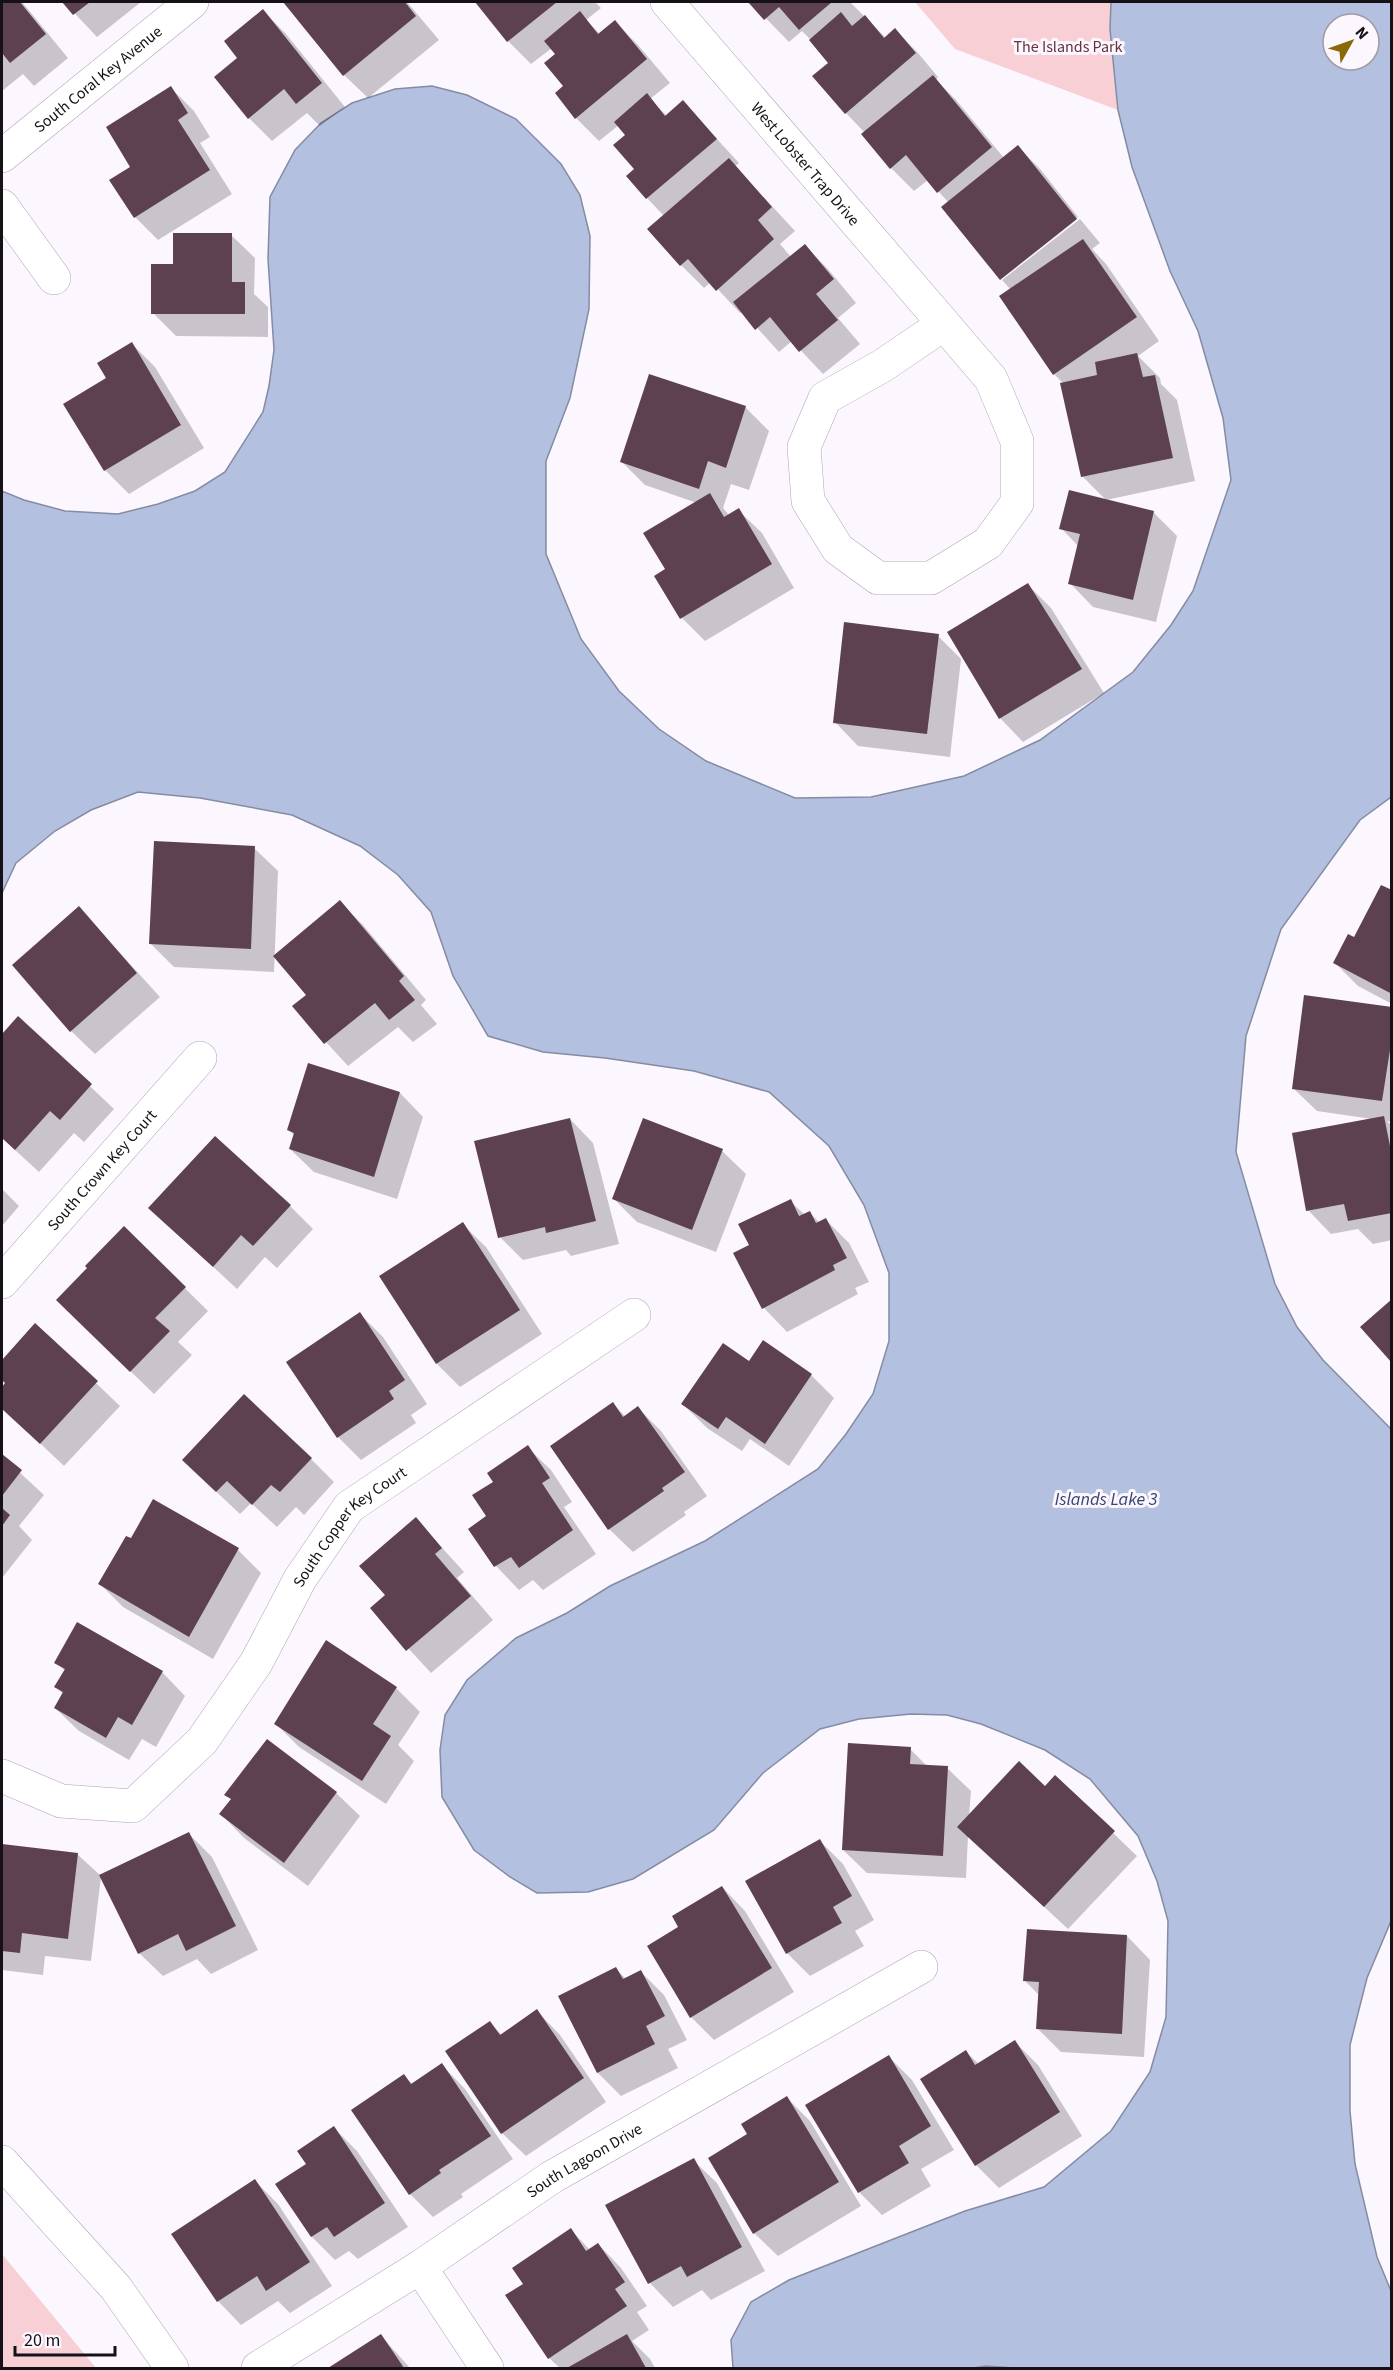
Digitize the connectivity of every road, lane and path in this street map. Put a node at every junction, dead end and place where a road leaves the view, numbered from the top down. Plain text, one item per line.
1 (192, 2) edge
2 (667, 2) edge
3 (2, 156) edge
4 (2, 206) edge
5 (54, 278) dead end
6 (944, 324) junction
7 (200, 1058) dead end
8 (2, 1282) edge
9 (634, 1315) dead end
10 (2, 1776) edge
11 (921, 1966) dead end
12 (2, 2162) edge
13 (420, 2267) junction
14 (172, 2368) edge
15 (258, 2368) edge
16 (487, 2368) edge

1 - 3 street, South Coral Key Avenue
2 - 6 street, West Lobster Trap Drive
4 - 5 street
6 - 6 street, West Lobster Trap Drive
7 - 8 street, South Crown Key Court
9 - 10 street, South Copper Key Court
11 - 13 street, South Lagoon Drive
12 - 14 street
13 - 15 street, South Lagoon Drive
13 - 16 street

